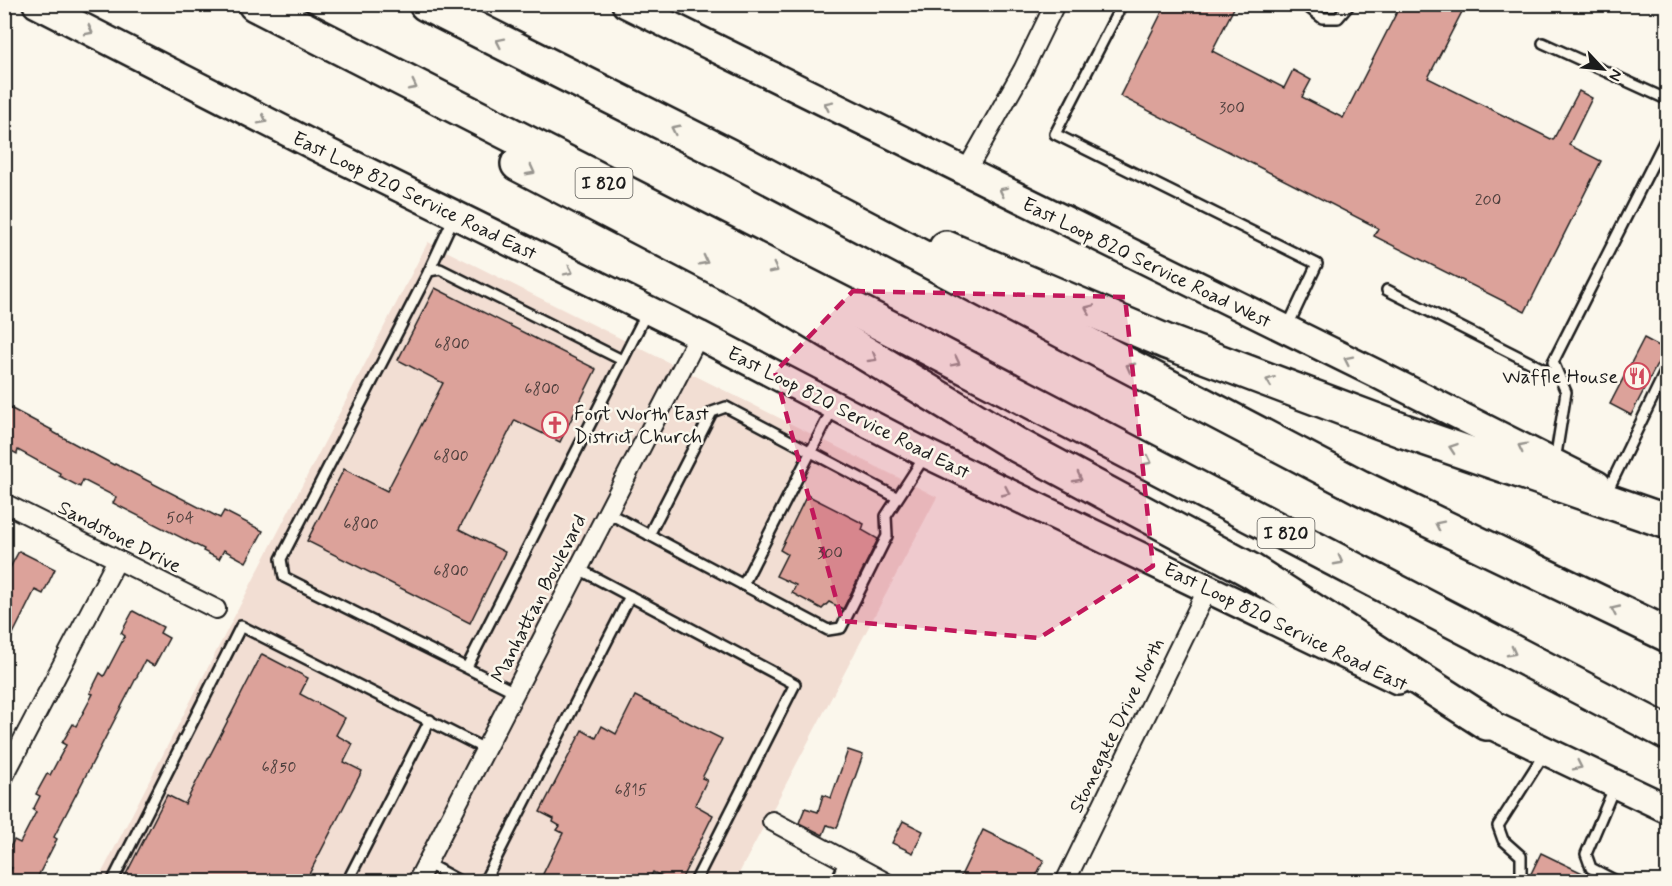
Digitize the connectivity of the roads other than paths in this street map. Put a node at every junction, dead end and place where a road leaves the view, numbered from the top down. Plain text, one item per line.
1 (37, 4) edge
2 (255, 4) edge
3 (426, 4) edge
4 (626, 4) edge
5 (1055, 4) edge
6 (1122, 4) edge
7 (1304, 4) edge
8 (1350, 4) edge
9 (305, 30) junction
10 (1543, 43) dead end
11 (1668, 99) edge
12 (1668, 134) edge
13 (727, 155) junction
14 (965, 172) junction
15 (455, 215) junction
16 (429, 271) junction
17 (1387, 290) dead end
18 (648, 310) junction
19 (1286, 330) junction
20 (699, 334) junction
21 (622, 360) junction
22 (1668, 366) edge
23 (1559, 377) junction
24 (835, 405) junction
25 (811, 452) junction
26 (927, 454) junction
27 (1554, 464) junction
28 (1608, 490) junction
29 (896, 497) junction
30 (4, 503) edge
31 (608, 513) junction
32 (1668, 521) edge
33 (649, 535) junction
34 (117, 560) junction
35 (579, 569) junction
36 (743, 585) junction
37 (1208, 588) junction
38 (630, 596) junction
39 (216, 609) dead end
40 (1668, 635) edge
41 (467, 668) junction
42 (515, 692) junction
43 (430, 720) junction
44 (1487, 723) junction
45 (1668, 733) edge
46 (485, 749) junction
47 (1545, 751) junction
48 (4, 776) edge
49 (1615, 784) junction
50 (1668, 809) edge
51 (772, 821) dead end
52 (849, 862) junction
53 (426, 863) junction
54 (112, 882) edge
55 (347, 882) edge
56 (417, 882) edge
57 (461, 882) edge
58 (484, 882) edge
59 (694, 882) edge
60 (840, 882) edge
61 (885, 882) edge
62 (1065, 882) edge
63 (1519, 882) edge
64 (1618, 882) edge

1 -> 15 main road, East Loop 820 Service Road East
2 - 9 highway, I 820
13 -> 3 highway
14 -> 4 main road, East Loop 820 Service Road West
5 - 14 street
6 - 19 lane
7 - 8 lane
9 -> 44 highway
9 -> 45 highway, I 820
10 - 11 lane
12 - 23 lane
32 -> 13 highway
40 -> 13 highway
19 -> 14 main road, East Loop 820 Service Road West
15 - 16 lane
15 -> 18 main road, East Loop 820 Service Road East
16 - 21 lane
16 - 41 lane
17 - 23 lane
18 - 20 main road, East Loop 820 Service Road East
18 - 21 lane
27 -> 19 main road, East Loop 820 Service Road West
20 - 24 main road, East Loop 820 Service Road East
20 - 31 street, Manhattan Boulevard
21 - 41 lane
22 - 28 lane
23 - 27 lane
24 - 25 lane
24 - 26 main road, East Loop 820 Service Road East
25 - 29 lane
25 - 33 lane
25 - 36 lane
26 - 29 lane
26 -> 37 main road, East Loop 820 Service Road East
27 - 28 main road, East Loop 820 Service Road West
28 - 32 main road, East Loop 820 Service Road West
29 - 36 lane
30 - 34 street, Sandstone Drive
31 - 33 lane
31 - 35 street, Manhattan Boulevard
33 - 36 lane
34 - 39 street, Sandstone Drive
34 - 48 street
35 - 38 lane
35 - 42 street, Manhattan Boulevard
37 - 44 main road, East Loop 820 Service Road East
37 - 62 street, Stonegate Drive North
38 - 58 lane
38 - 59 lane
41 - 42 lane
42 - 46 street, Manhattan Boulevard
43 - 46 lane
43 - 54 lane
43 - 55 lane
44 - 47 main road, East Loop 820 Service Road East
46 - 53 street, Manhattan Boulevard
47 -> 49 main road, East Loop 820 Service Road East
47 - 63 lane
49 - 50 main road, East Loop 820 Service Road East
49 - 64 lane
51 - 52 street
52 - 60 street
52 - 61 street
53 - 56 street, Manhattan Boulevard
53 - 57 lane

